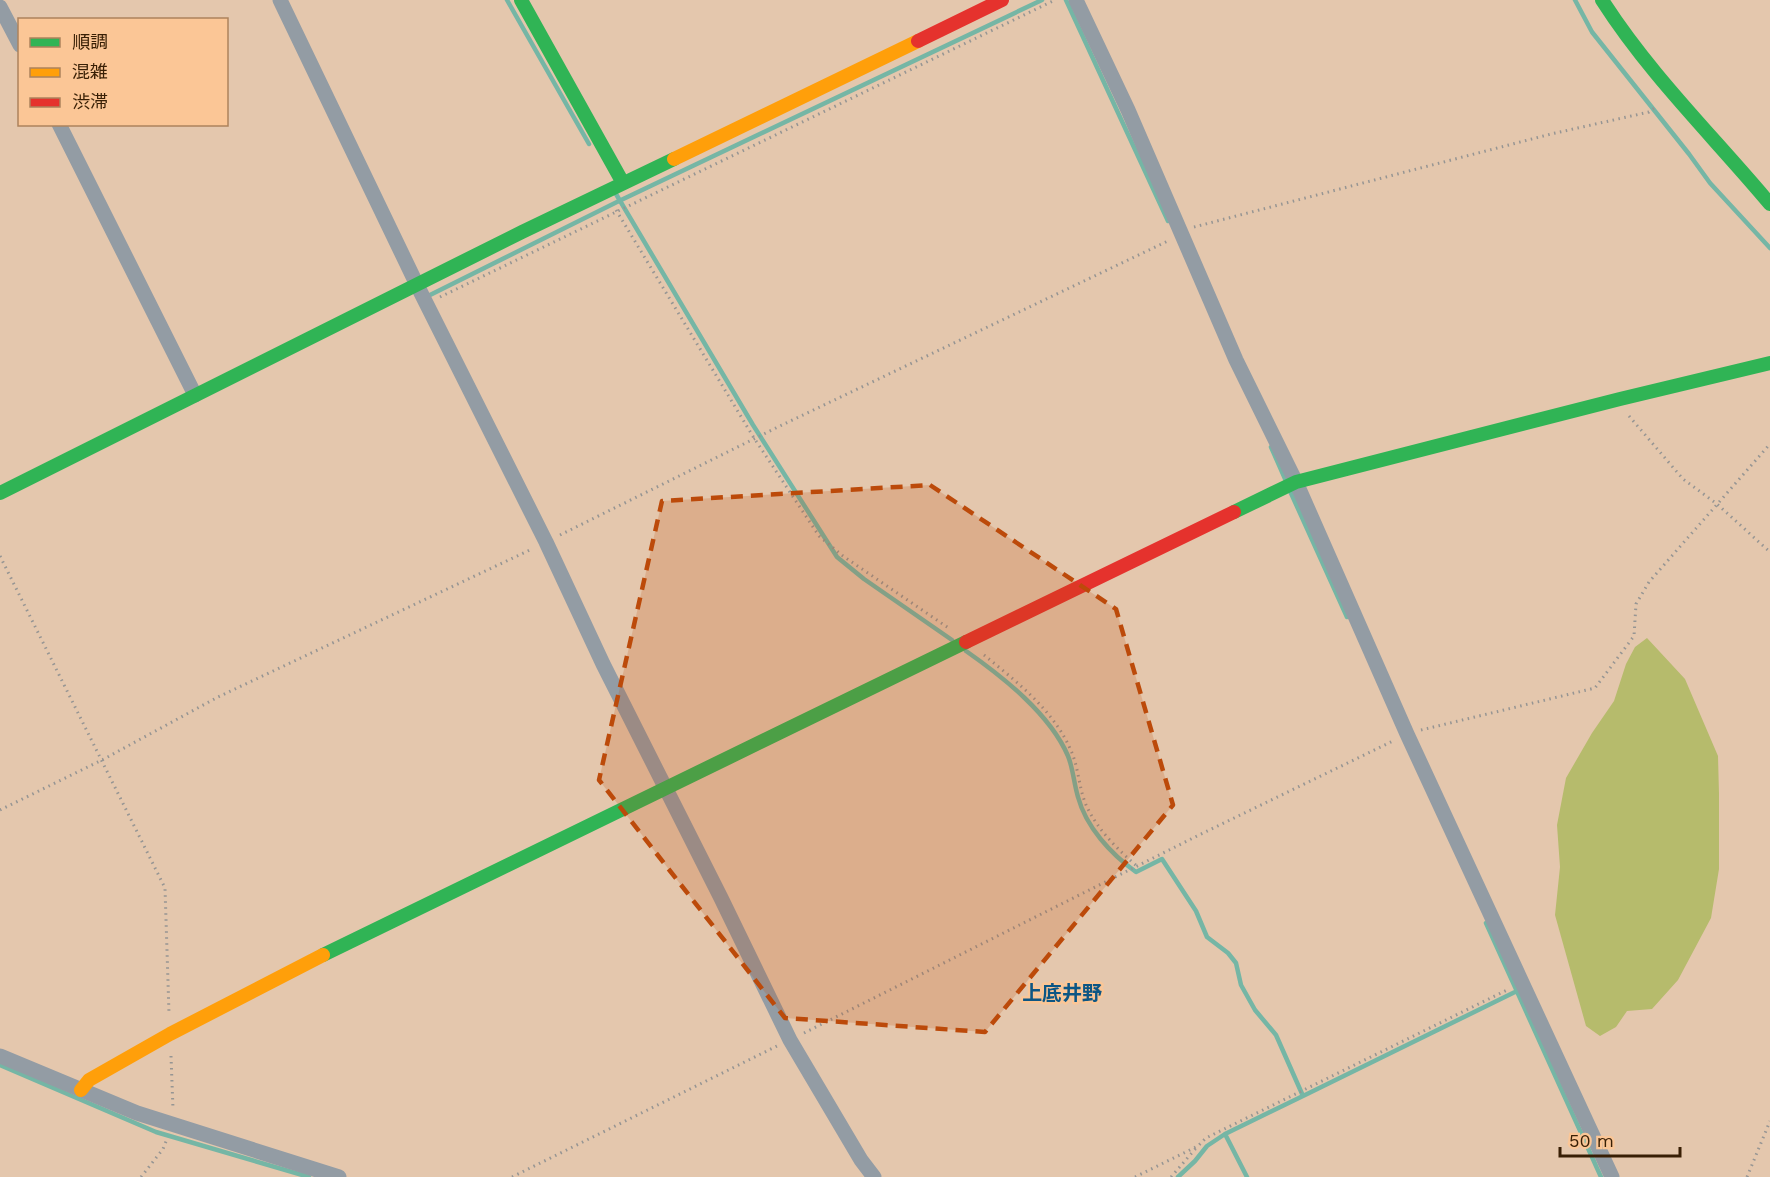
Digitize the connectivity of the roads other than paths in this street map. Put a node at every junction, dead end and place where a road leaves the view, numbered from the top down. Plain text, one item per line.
1 (280, 0) edge
2 (521, 0) edge
3 (1002, 0) edge
4 (1076, 0) edge
5 (1602, 0) edge
6 (0, 7) edge
7 (18, 41) edge
8 (60, 126) edge
9 (623, 183) junction
10 (1770, 204) edge
11 (417, 285) junction
12 (1770, 363) edge
13 (195, 395) junction
14 (1296, 482) junction
15 (0, 493) edge
16 (665, 789) junction
17 (0, 1056) edge
18 (81, 1090) junction
19 (339, 1177) edge
20 (874, 1177) edge
21 (1612, 1177) edge

1 - 11 street
2 - 9 street
3 - 9 street
4 - 14 street
5 - 10 street
6 - 7 street
8 - 13 street
9 - 11 street
11 - 13 street
11 - 16 street
12 - 14 street
13 - 15 street
14 - 16 street
14 - 21 street
16 - 18 street
16 - 20 street
17 - 18 street
18 - 19 street

